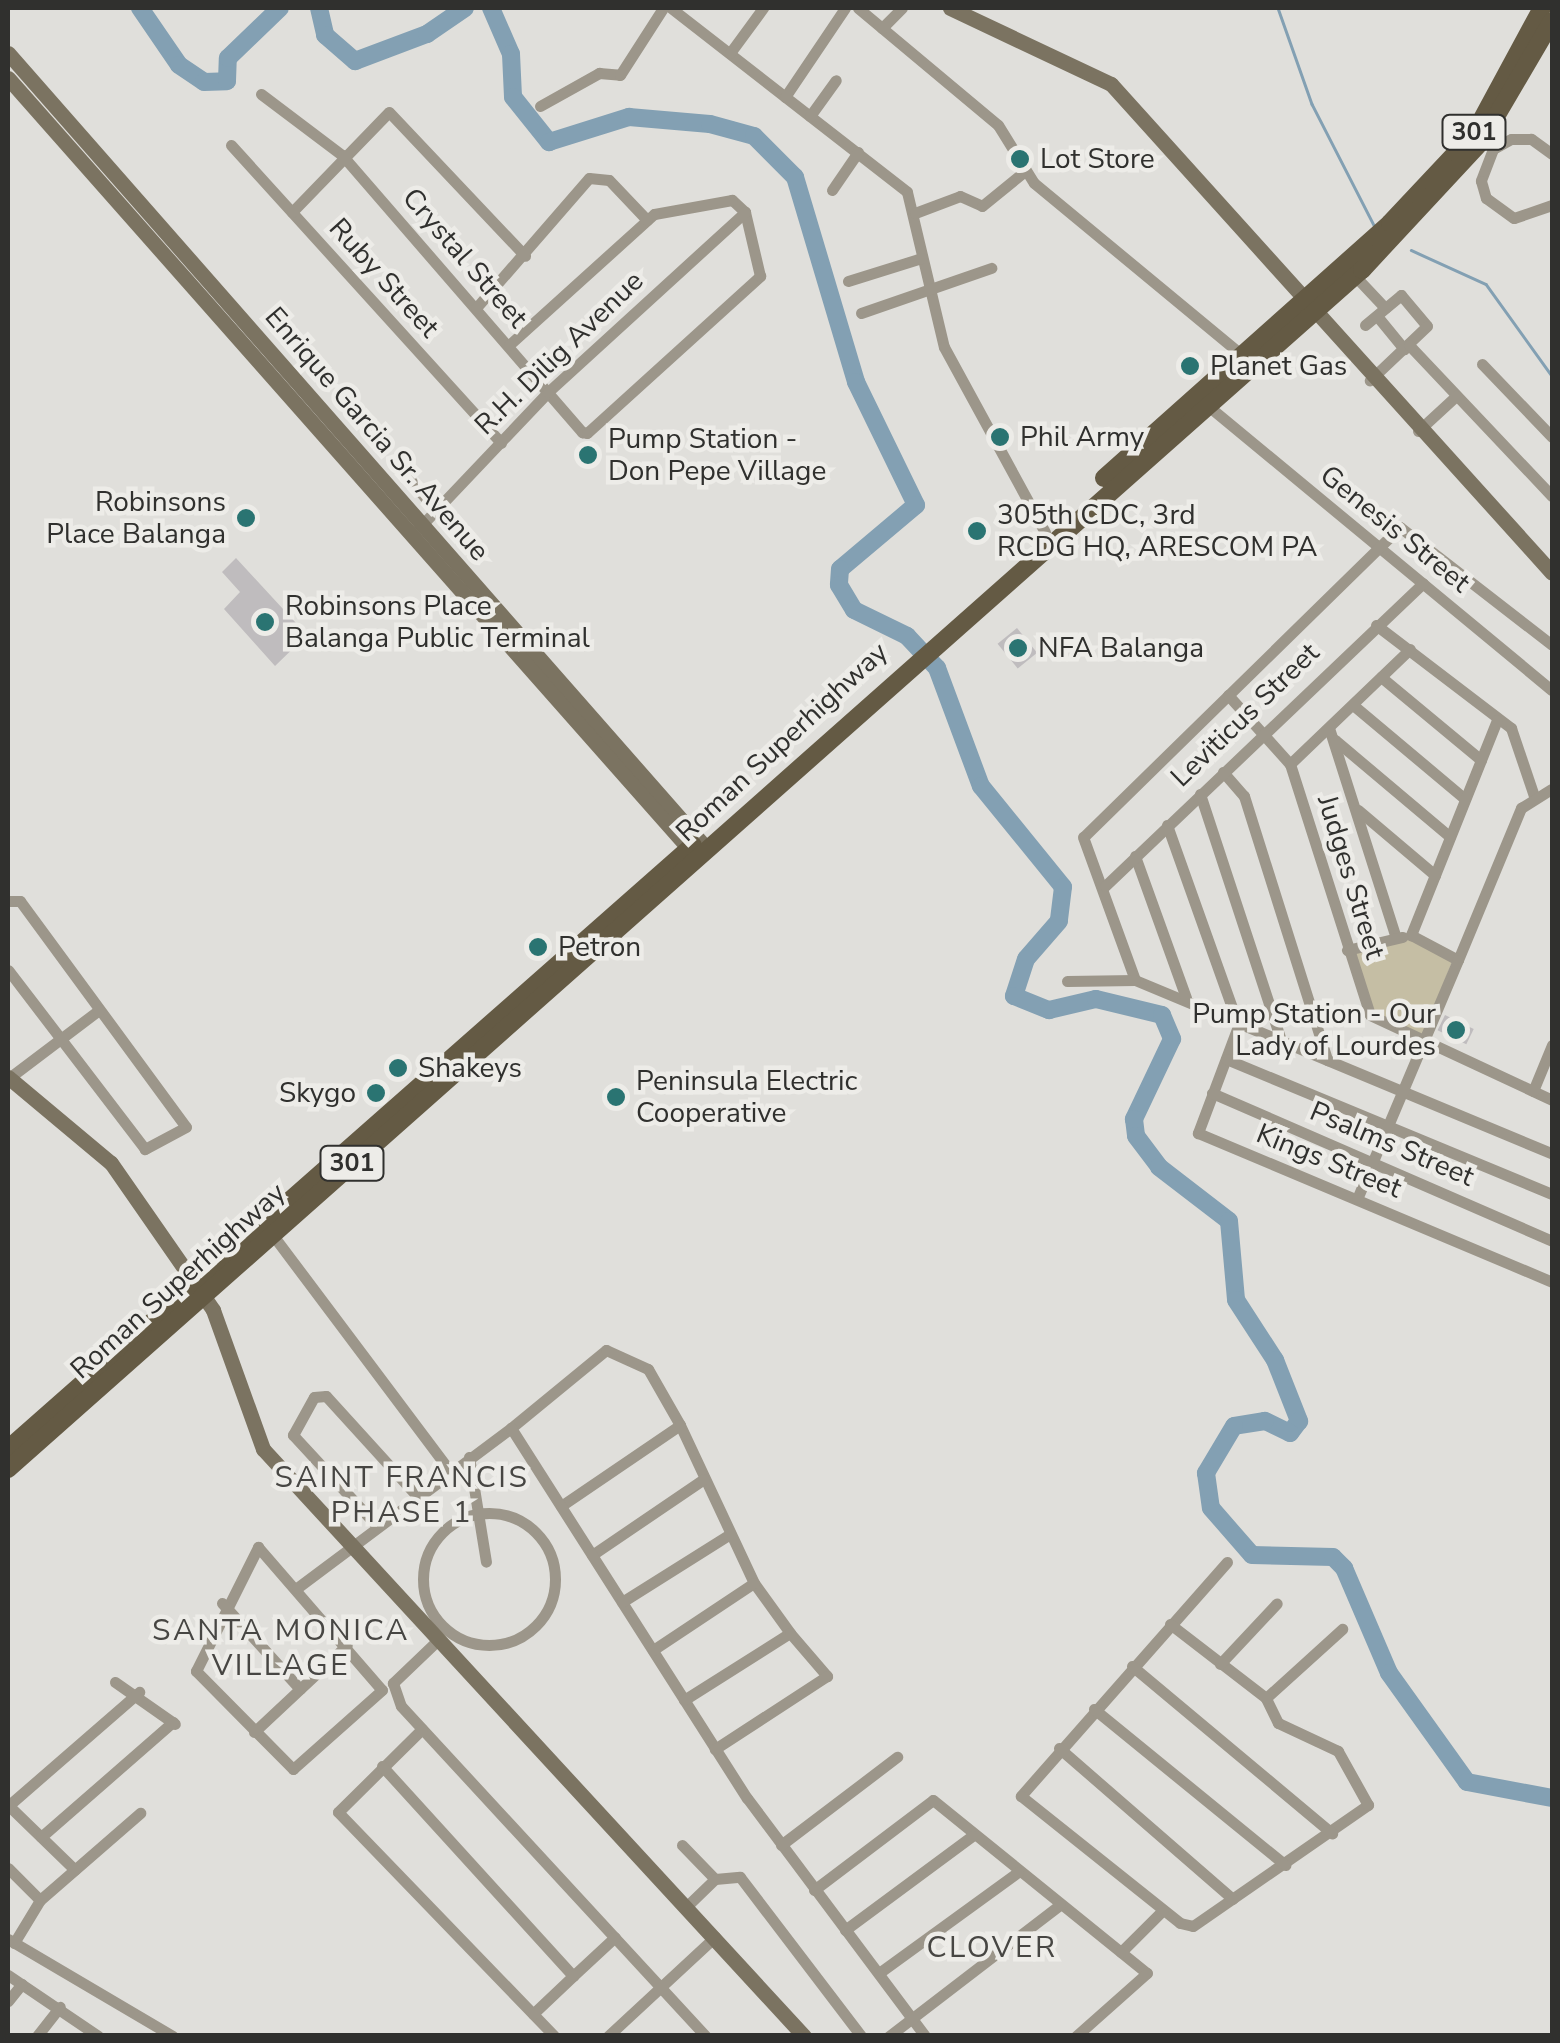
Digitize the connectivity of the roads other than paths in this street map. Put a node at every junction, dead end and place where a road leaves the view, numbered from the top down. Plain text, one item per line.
1 (763, 8) edge
2 (844, 8) edge
3 (858, 8) edge
4 (902, 8) edge
5 (950, 8) edge
6 (1542, 8) edge
7 (667, 9) edge
8 (1552, 21) edge
9 (882, 28) junction
10 (730, 53) junction
11 (8, 54) edge
12 (8, 78) edge
13 (836, 80) dead end
14 (260, 94) dead end
15 (785, 97) junction
16 (540, 106) dead end
17 (810, 116) junction
18 (230, 145) dead end
19 (1487, 146) junction
20 (858, 152) junction
21 (1552, 154) edge
22 (342, 155) junction
23 (1024, 170) junction
24 (832, 190) dead end
25 (1552, 205) edge
26 (292, 212) junction
27 (745, 212) junction
28 (915, 213) junction
29 (647, 220) junction
30 (526, 256) junction
31 (922, 258) junction
32 (991, 268) dead end
33 (1355, 276) junction
34 (848, 281) dead end
35 (929, 291) junction
36 (1307, 306) junction
37 (476, 308) junction
38 (1381, 312) junction
39 (861, 313) dead end
40 (1366, 326) dead end
41 (510, 345) junction
42 (1407, 347) junction
43 (1243, 356) junction
44 (1482, 364) dead end
45 (1370, 380) junction
46 (548, 392) junction
47 (1456, 396) junction
48 (1207, 405) junction
49 (1418, 431) junction
50 (1552, 436) edge
51 (500, 443) junction
52 (402, 470) dead end
53 (1552, 496) edge
54 (439, 514) junction
55 (418, 529) junction
56 (1045, 532) junction
57 (1377, 547) junction
58 (474, 556) dead end
59 (1552, 573) edge
60 (1423, 584) junction
61 (1376, 625) junction
62 (924, 642) junction
63 (1552, 645) edge
64 (1410, 649) junction
65 (1381, 677) junction
66 (1552, 690) edge
67 (1228, 694) junction
68 (1353, 706) junction
69 (1497, 720) junction
70 (1262, 733) junction
71 (1332, 734) junction
72 (1481, 760) junction
73 (1290, 764) junction
74 (1223, 772) junction
75 (1552, 789) edge
76 (1200, 794) junction
77 (1534, 796) junction
78 (1465, 799) junction
79 (1357, 809) junction
80 (1167, 825) junction
81 (1450, 837) junction
82 (698, 849) junction
83 (1135, 856) junction
84 (1436, 875) junction
85 (1105, 886) junction
86 (8, 900) edge
87 (1411, 935) junction
88 (1396, 938) junction
89 (1347, 950) junction
90 (1458, 960) junction
91 (8, 970) edge
92 (1067, 980) dead end
93 (1134, 980) junction
94 (1186, 998) junction
95 (99, 1010) junction
96 (1238, 1020) junction
97 (60, 1038) junction
98 (1280, 1038) junction
99 (1426, 1039) junction
100 (1552, 1045) edge
101 (1226, 1059) junction
102 (1328, 1060) junction
103 (8, 1077) edge
104 (1404, 1091) junction
105 (1534, 1091) junction
106 (1212, 1093) junction
107 (1552, 1100) edge
108 (1389, 1124) junction
109 (1552, 1154) edge
110 (1373, 1163) junction
111 (1552, 1194) edge
112 (1357, 1200) junction
113 (272, 1234) junction
114 (1552, 1240) edge
115 (1552, 1282) edge
116 (198, 1289) junction
117 (680, 1425) junction
118 (511, 1428) junction
119 (8, 1449) edge
120 (470, 1457) junction
121 (8, 1469) edge
122 (450, 1471) junction
123 (704, 1479) junction
124 (417, 1496) junction
125 (561, 1506) junction
126 (480, 1513) junction
127 (377, 1526) junction
128 (730, 1534) junction
129 (353, 1544) junction
130 (592, 1554) junction
131 (486, 1562) dead end
132 (1227, 1562) dead end
133 (754, 1583) junction
134 (297, 1588) junction
135 (622, 1602) junction
136 (1277, 1602) dead end
137 (222, 1603) junction
138 (1170, 1624) junction
139 (1342, 1629) dead end
140 (790, 1633) junction
141 (439, 1639) junction
142 (347, 1645) junction
143 (653, 1650) junction
144 (1220, 1664) junction
145 (1132, 1666) junction
146 (114, 1682) dead end
147 (300, 1689) junction
148 (139, 1692) junction
149 (1266, 1698) junction
150 (684, 1700) junction
151 (1094, 1709) junction
152 (422, 1729) junction
153 (254, 1732) junction
154 (1059, 1748) junction
155 (715, 1749) junction
156 (897, 1757) dead end
157 (382, 1766) junction
158 (8, 1805) edge
159 (140, 1813) dead end
160 (1332, 1833) junction
161 (972, 1836) junction
162 (40, 1837) junction
163 (781, 1845) junction
164 (682, 1846) dead end
165 (1285, 1865) junction
166 (8, 1868) edge
167 (74, 1870) junction
168 (1018, 1872) junction
169 (715, 1879) junction
170 (814, 1890) junction
171 (1233, 1899) junction
172 (40, 1900) junction
173 (1060, 1905) junction
174 (687, 1906) junction
175 (1162, 1910) junction
176 (846, 1930) junction
177 (715, 1937) junction
178 (615, 1938) junction
179 (11, 1941) edge
180 (1121, 1952) junction
181 (879, 1973) junction
182 (8, 1975) edge
183 (572, 1976) junction
184 (22, 1984) junction
185 (660, 1987) junction
186 (8, 2002) edge
187 (60, 2008) junction
188 (534, 2014) junction
189 (913, 2018) junction
190 (37, 2036) edge
191 (98, 2036) edge
192 (173, 2036) edge
193 (554, 2036) edge
194 (608, 2036) edge
195 (706, 2036) edge
196 (804, 2036) edge
197 (861, 2036) edge
198 (889, 2036) edge
199 (925, 2036) edge
200 (1076, 2036) edge

1 - 10 street
2 - 15 street
3 - 9 street
4 - 9 street
5 - 36 street
6 - 36 main road, Roman Superhighway / 301
7 - 10 street
7 - 16 street
8 - 19 main road, Roman Superhighway / 301
9 - 23 street
10 - 15 street
11 - 55 street, Enrique Garcia Sr. Avenue
12 - 55 street, Enrique Garcia Sr. Avenue
13 - 17 street
14 - 22 street, Crystal Street
15 - 17 street
17 - 20 street
18 - 26 street, Ruby Street
19 - 21 street
19 - 25 street
19 - 33 main road, Roman Superhighway / 301
20 - 24 street
20 - 28 street
22 - 26 street
22 - 30 street
22 - 37 street, Crystal Street
23 - 28 street
23 - 43 street
26 - 51 street, Ruby Street
27 - 29 street
27 - 46 street, R.H. Dilig Avenue
27 - 46 street, Crystal Street
28 - 31 street
29 - 30 street
29 - 41 street
30 - 37 street
31 - 34 street
31 - 35 street
32 - 35 street
33 - 36 main road, Roman Superhighway / 301
33 - 38 street
35 - 39 street
35 - 56 street
36 - 43 main road, Roman Superhighway / 301
36 - 45 street
36 - 48 main road, Roman Superhighway / 301
37 - 41 street, Crystal Street
38 - 40 street
38 - 42 street
38 - 42 street
41 - 46 street, Crystal Street
42 - 45 street
42 - 47 street
43 - 56 main road, Roman Superhighway / 301
44 - 50 street
45 - 49 street
46 - 51 street, R.H. Dilig Avenue
47 - 49 street
47 - 53 street
48 - 57 street, Genesis Street
48 - 62 main road, Roman Superhighway / 301
49 - 59 street
51 - 54 street, R.H. Dilig Avenue
52 - 54 street
54 - 55 street, R.H. Dilig Avenue
54 - 58 street
55 - 82 street, Enrique Garcia Sr. Avenue
56 - 62 main road, Roman Superhighway / 301
57 - 60 street, Genesis Street
57 - 63 street
57 - 67 street
60 - 61 street, Leviticus Street
60 - 66 street, Genesis Street
61 - 64 street
61 - 70 street, Leviticus Street
62 - 82 main road, Roman Superhighway / 301
64 - 65 street
64 - 69 street
65 - 68 street
65 - 72 street
67 - 70 street, Judges Street
67 - 85 street
68 - 71 street
68 - 78 street
69 - 72 street
69 - 77 street
70 - 73 street, Judges Street
70 - 74 street, Leviticus Street
71 - 73 street
71 - 79 street
71 - 81 street
72 - 78 street
73 - 89 street, Judges Street
74 - 76 street, Leviticus Street
74 - 102 street
75 - 77 street
76 - 80 street, Leviticus Street
76 - 98 street
77 - 90 street
78 - 81 street
79 - 84 street
79 - 88 street
80 - 83 street, Leviticus Street
80 - 96 street
81 - 84 street
82 - 113 main road, Roman Superhighway / 301
82 - 116 main road, Roman Superhighway / 301
83 - 85 street, Leviticus Street
83 - 94 street
84 - 87 street
85 - 93 street
86 - 95 street
87 - 88 street
87 - 90 street
88 - 89 street
89 - 99 street, Judges Street
90 - 99 street
91 - 97 street
92 - 93 street
93 - 94 street
94 - 96 street
95 - 97 street
95 - 97 street
96 - 98 street
96 - 101 street, Kings Street
97 - 103 street
98 - 102 street
99 - 104 street
99 - 105 street, Judges Street
100 - 105 street
101 - 106 street, Kings Street
101 - 108 street
102 - 104 street
103 - 116 street
104 - 108 street
104 - 109 street
105 - 107 street, Judges Street
106 - 110 street, Psalms Street
106 - 112 street, Kings Street
108 - 110 street
108 - 111 street
110 - 112 street
110 - 114 street, Psalms Street
112 - 115 street, Kings Street
113 - 116 main road, Roman Superhighway / 301
113 - 122 street
116 - 119 main road, Roman Superhighway / 301
116 - 121 main road, Roman Superhighway / 301
116 - 129 street
117 - 118 street
117 - 123 street
117 - 125 street
118 - 120 street
118 - 125 street
120 - 122 street
120 - 126 street
122 - 124 street
123 - 128 street
123 - 130 street
124 - 127 street
124 - 127 street
125 - 130 street
126 - 126 street
126 - 131 street
127 - 129 street
128 - 133 street
128 - 135 street
129 - 134 street
129 - 141 street
130 - 135 street
132 - 138 street
133 - 140 street
133 - 143 street
134 - 137 street
134 - 142 street
135 - 143 street
136 - 144 street
137 - 147 street
137 - 153 street
138 - 144 street
138 - 145 street
139 - 149 street
140 - 150 street
140 - 155 street
141 - 152 street
141 - 174 street
142 - 147 street
142 - 153 street
143 - 150 street
144 - 149 street
145 - 151 street
145 - 160 street
146 - 148 street
147 - 153 street
148 - 158 street
148 - 162 street
149 - 160 street
150 - 155 street
151 - 154 street
151 - 165 street
152 - 157 street
152 - 178 street
154 - 171 street
154 - 175 street
155 - 163 street
156 - 163 street
157 - 183 street
157 - 188 street
158 - 162 street
159 - 167 street
160 - 165 street
161 - 168 street
161 - 170 street
161 - 176 street
162 - 167 street
163 - 170 street
164 - 169 street
165 - 171 street
166 - 172 street
167 - 172 street
168 - 173 street
168 - 181 street
169 - 174 street
169 - 197 street
170 - 176 street
171 - 175 street
172 - 179 street
173 - 180 street
173 - 189 street
174 - 177 street
175 - 180 street
176 - 181 street
177 - 185 street
177 - 196 street
178 - 183 street
178 - 185 street
179 - 192 street
180 - 200 street
181 - 189 street
182 - 184 street
183 - 188 street
184 - 186 street
184 - 187 street
185 - 194 street
185 - 195 street
187 - 190 street
187 - 191 street
188 - 193 street
189 - 198 street
189 - 199 street

